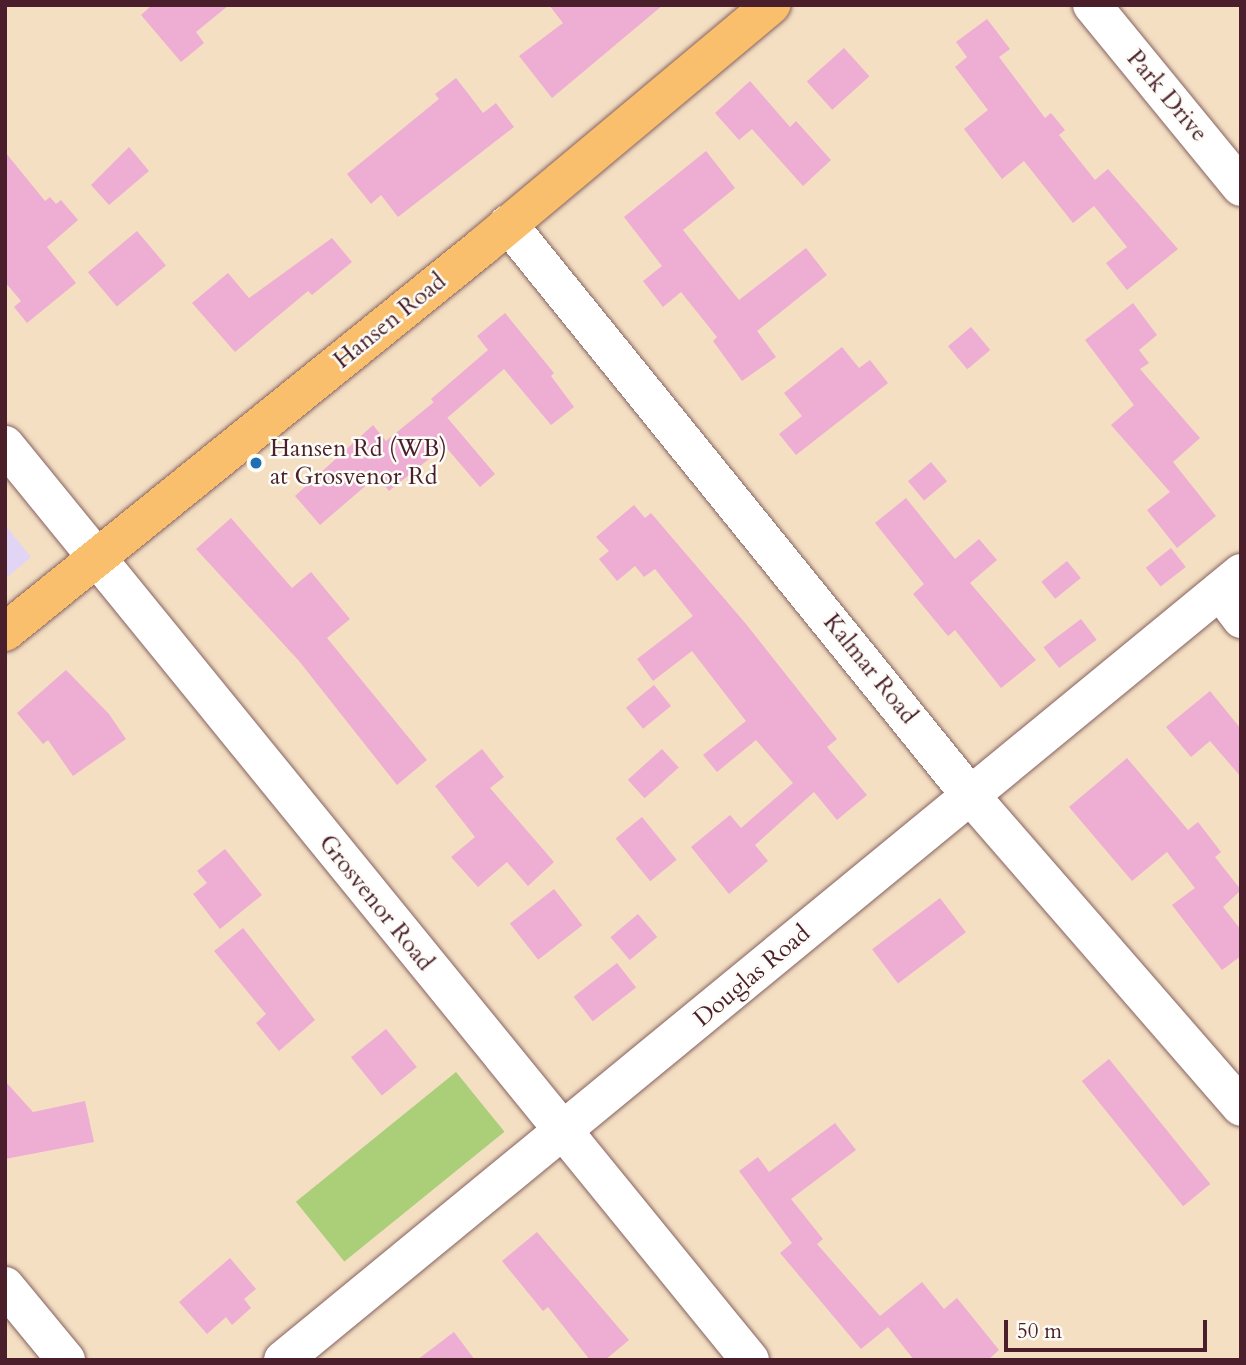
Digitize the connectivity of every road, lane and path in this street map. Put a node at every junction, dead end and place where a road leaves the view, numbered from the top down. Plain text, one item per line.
1 (771, 5) edge
2 (1093, 5) edge
3 (1241, 187) edge
4 (508, 224) junction
5 (5, 445) edge
6 (97, 558) junction
7 (1234, 595) edge
8 (5, 632) edge
9 (970, 795) junction
10 (1241, 1107) edge
11 (562, 1134) junction
12 (5, 1286) edge
13 (66, 1360) edge
14 (283, 1360) edge
15 (750, 1360) edge

1 - 4 main road, Hansen Road
2 - 3 street, Park Drive
4 - 6 main road, Hansen Road
4 - 9 street, Kalmar Road
5 - 6 street, Grosvenor Road
6 - 8 main road, Hansen Road
6 - 11 street, Grosvenor Road
7 - 9 street, Douglas Road
9 - 10 street, Kalmar Road
9 - 11 street, Douglas Road
11 - 14 street, Douglas Road
11 - 15 street, Grosvenor Road
12 - 13 street

